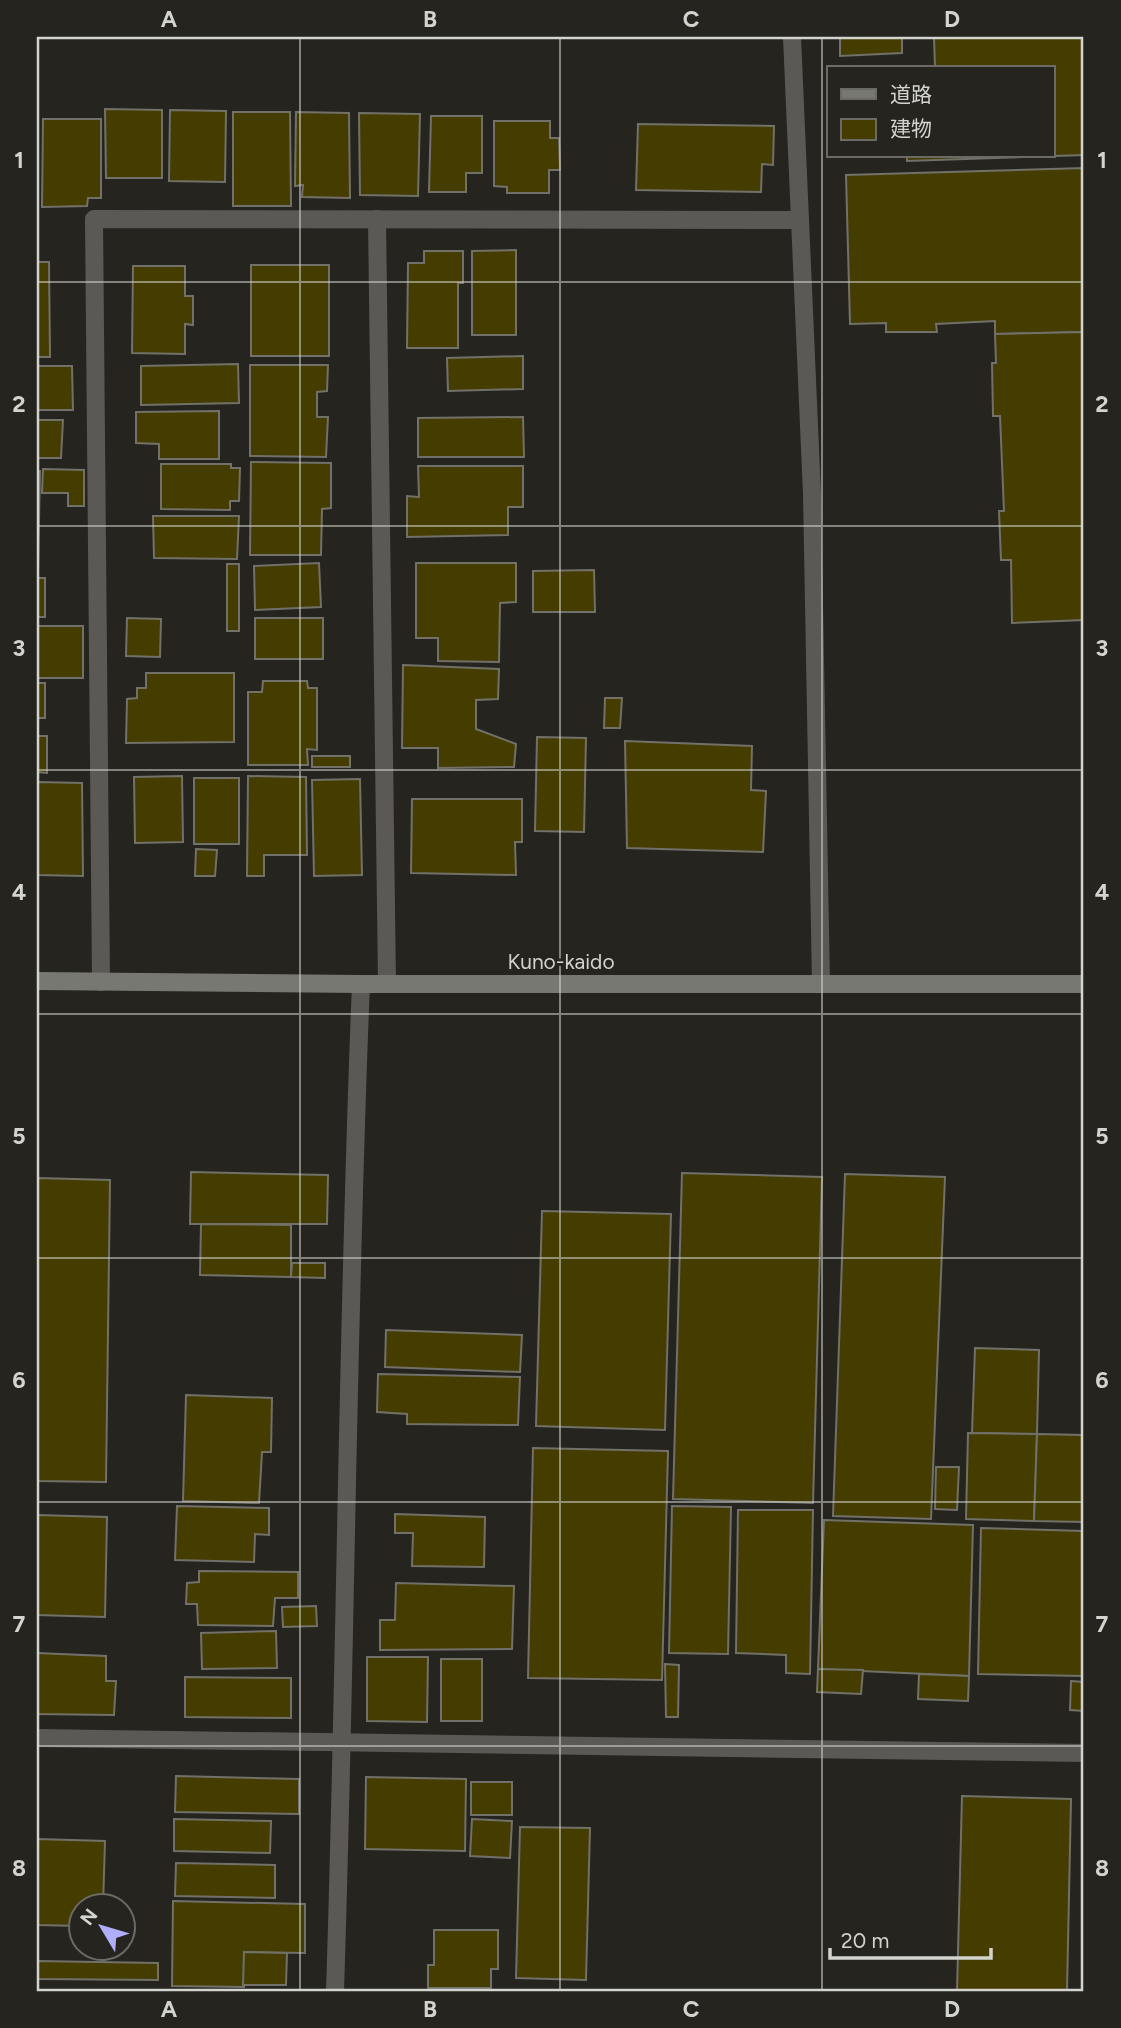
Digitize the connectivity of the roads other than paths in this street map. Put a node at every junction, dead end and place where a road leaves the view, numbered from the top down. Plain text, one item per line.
1 (792, 37) edge
2 (377, 219) junction
3 (800, 220) junction
4 (37, 981) edge
5 (101, 982) junction
6 (362, 984) junction
7 (387, 984) junction
8 (821, 984) junction
9 (1084, 984) edge
10 (37, 1738) edge
11 (343, 1742) junction
12 (1084, 1753) edge
13 (335, 1991) edge

1 - 3 street
2 - 3 street
2 - 5 street
2 - 7 street
3 - 8 street
4 - 5 main road, Kuno-kaido
5 - 6 main road, Kuno-kaido
6 - 7 main road, Kuno-kaido
6 - 11 street
7 - 8 main road, Kuno-kaido
8 - 9 main road, Kuno-kaido
10 - 11 street
11 - 12 street
11 - 13 street

